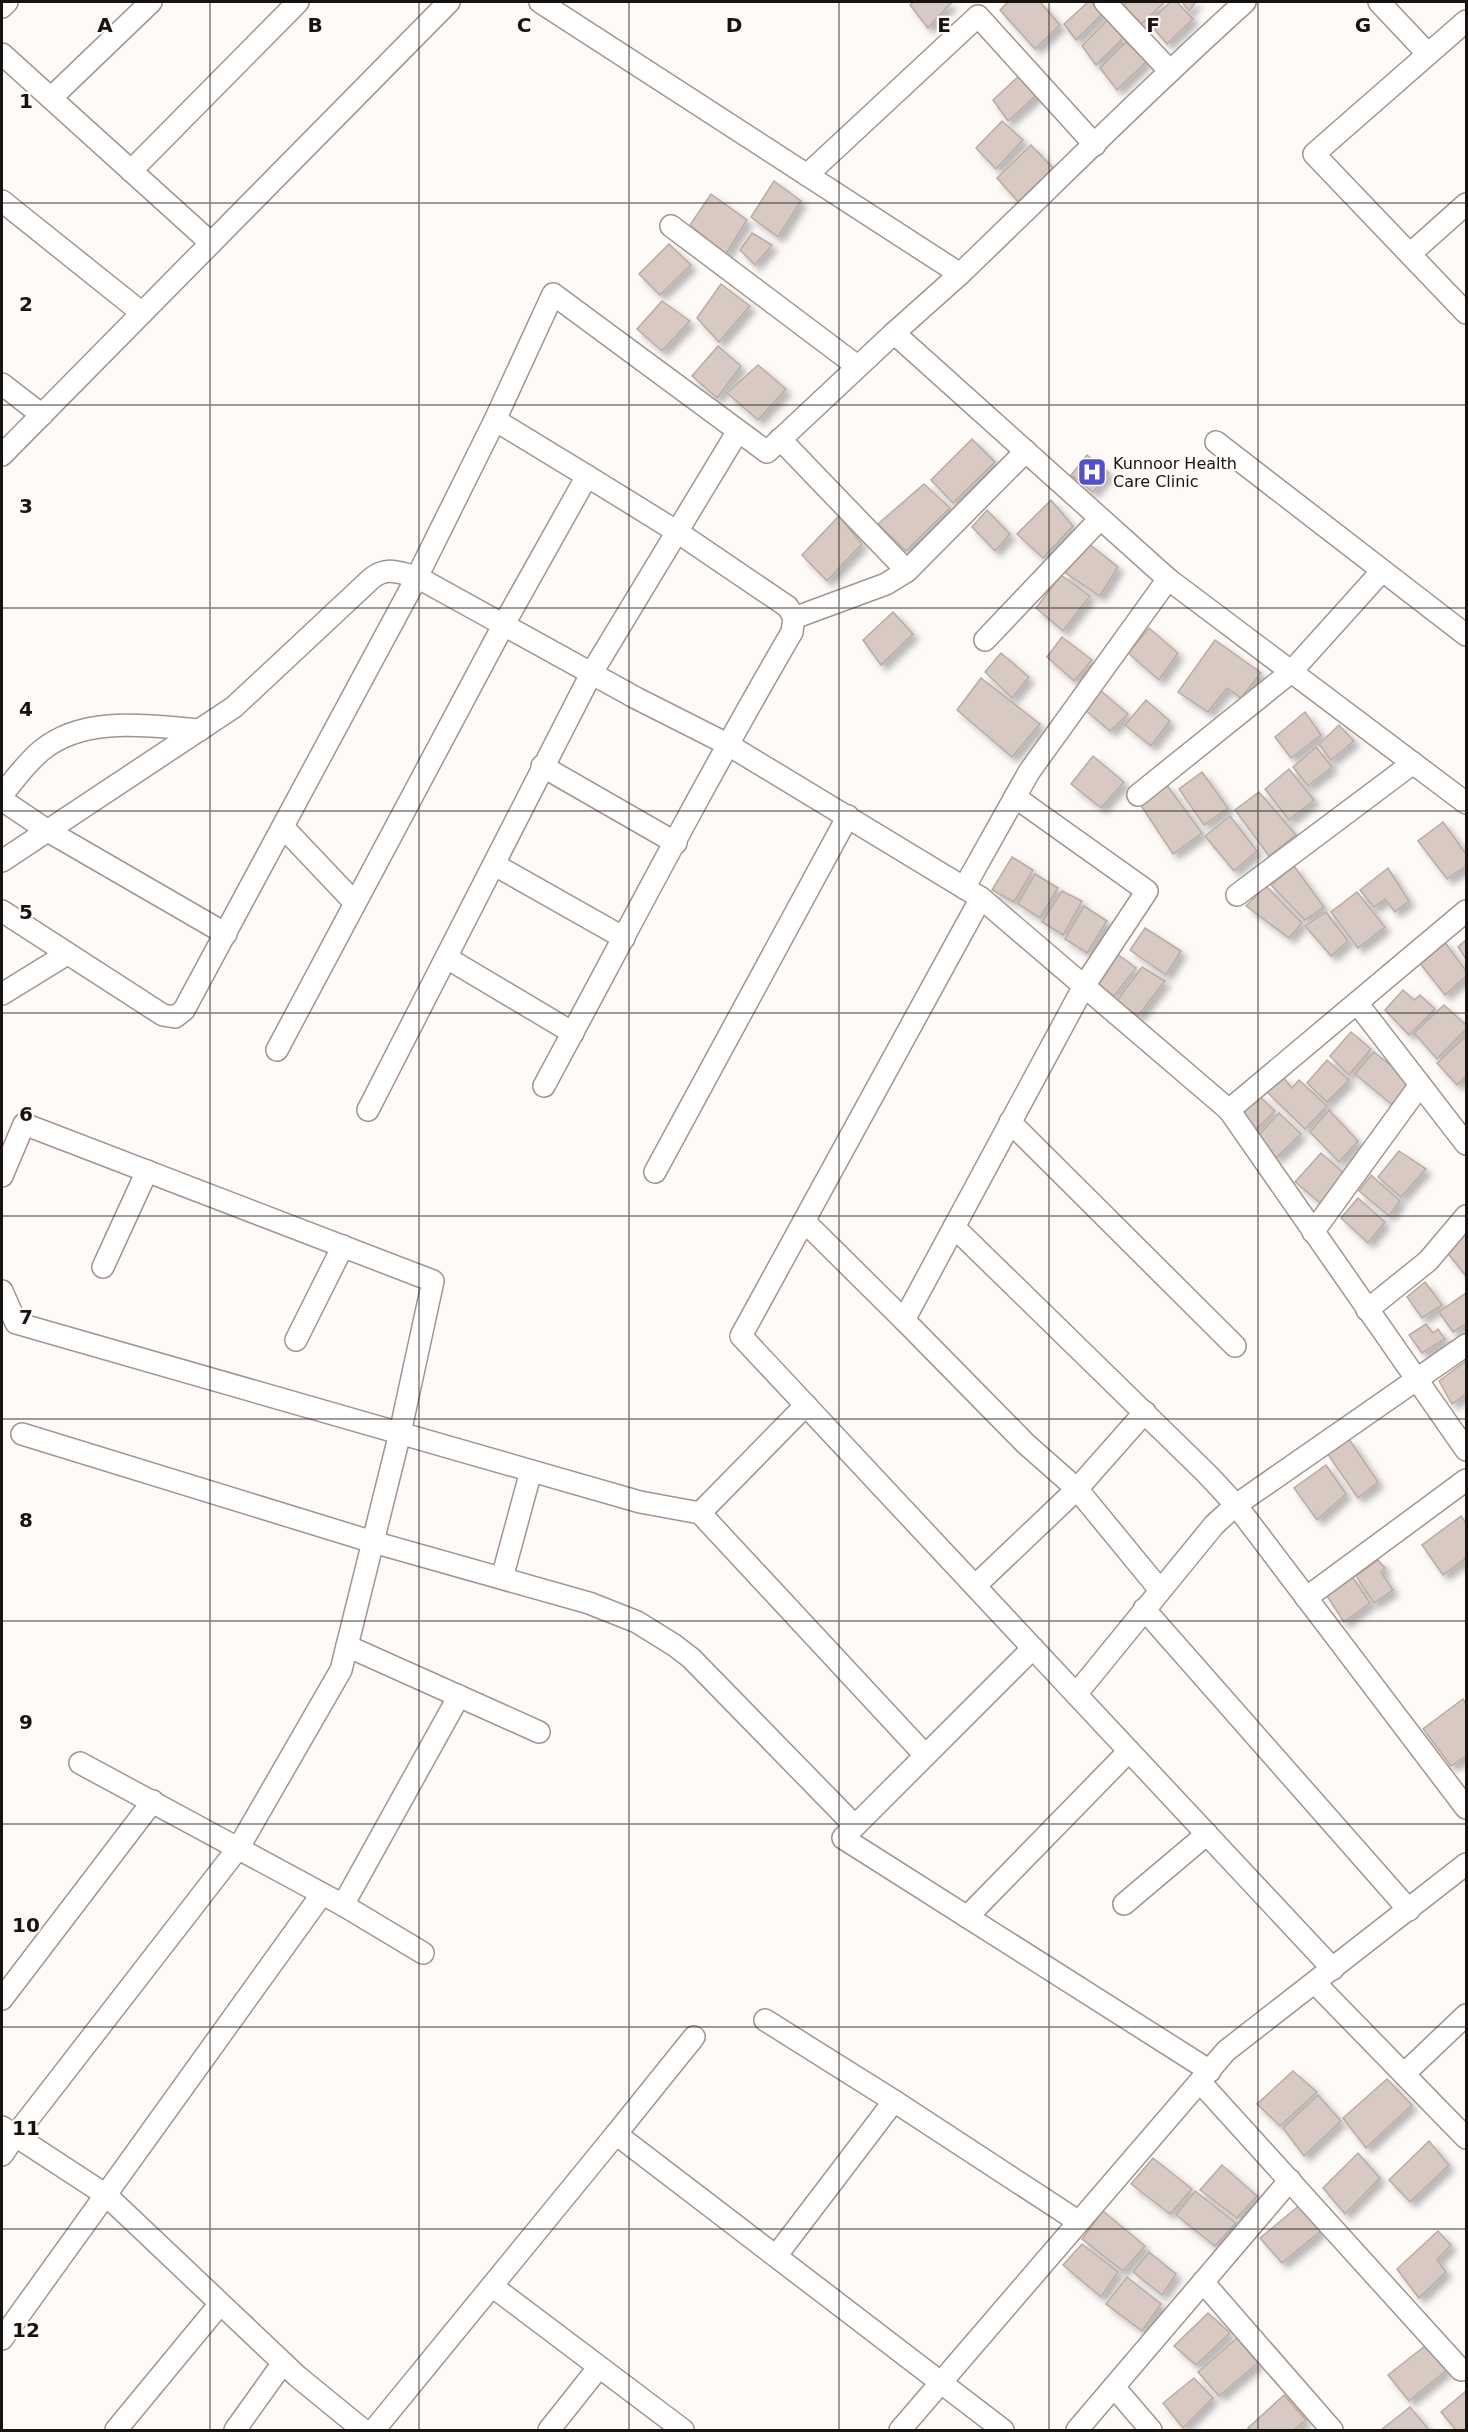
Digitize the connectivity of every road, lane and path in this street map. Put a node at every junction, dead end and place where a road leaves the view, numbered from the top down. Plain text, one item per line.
1 (151, 2) edge
2 (298, 2) edge
3 (449, 2) edge
4 (540, 2) edge
5 (1105, 2) edge
6 (1245, 2) edge
7 (1379, 2) edge
8 (1467, 21) edge
9 (2, 54) edge
10 (1428, 54) junction
11 (1169, 70) junction
12 (51, 98) junction
13 (1095, 145) junction
14 (131, 171) junction
15 (807, 175) junction
16 (2, 201) edge
17 (1467, 204) edge
18 (671, 226) dead end
19 (211, 243) junction
20 (1410, 254) junction
21 (960, 274) junction
22 (1467, 313) edge
23 (142, 314) junction
24 (894, 333) junction
25 (858, 366) junction
26 (2, 384) edge
27 (42, 415) junction
28 (495, 420) junction
29 (738, 430) junction
30 (780, 439) junction
31 (1216, 442) dead end
32 (1026, 451) junction
33 (2, 456) edge
34 (587, 476) junction
35 (1100, 519) junction
36 (676, 531) junction
37 (907, 571) junction
38 (1382, 571) junction
39 (417, 577) junction
40 (1168, 579) junction
41 (794, 618) junction
42 (504, 624) junction
43 (1467, 635) edge
44 (985, 639) dead end
45 (1291, 672) junction
46 (591, 674) junction
47 (200, 730) junction
48 (726, 744) junction
49 (1413, 763) junction
50 (542, 766) junction
51 (2, 795) edge
52 (1138, 795) dead end
53 (1015, 797) junction
54 (2, 800) edge
55 (1467, 803) edge
56 (848, 816) junction
57 (284, 827) junction
58 (48, 831) junction
59 (676, 843) junction
60 (2, 861) edge
61 (495, 866) junction
62 (973, 893) junction
63 (1237, 895) dead end
64 (355, 903) junction
65 (2, 911) edge
66 (1467, 911) edge
67 (226, 934) junction
68 (624, 939) junction
69 (67, 954) junction
70 (447, 958) junction
71 (1084, 986) junction
72 (2, 994) edge
73 (1357, 1003) junction
74 (573, 1033) junction
75 (276, 1050) dead end
76 (1420, 1085) junction
77 (544, 1086) dead end
78 (368, 1110) dead end
79 (1229, 1110) junction
80 (1010, 1122) junction
81 (1467, 1144) edge
82 (147, 1171) junction
83 (655, 1172) dead end
84 (2, 1175) edge
85 (1467, 1216) edge
86 (804, 1221) junction
87 (954, 1227) junction
88 (1313, 1232) junction
89 (343, 1246) junction
90 (103, 1268) dead end
91 (2, 1291) edge
92 (1367, 1310) junction
93 (904, 1320) junction
94 (296, 1340) dead end
95 (1467, 1345) edge
96 (1235, 1346) dead end
97 (1415, 1379) junction
98 (806, 1405) junction
99 (1144, 1412) junction
100 (400, 1433) junction
101 (22, 1434) dead end
102 (1467, 1450) edge
103 (531, 1471) junction
104 (1467, 1480) edge
105 (1077, 1489) junction
106 (1236, 1505) junction
107 (700, 1513) junction
108 (373, 1542) junction
109 (502, 1578) junction
110 (975, 1586) junction
111 (1160, 1590) junction
112 (1306, 1598) junction
113 (1144, 1609) junction
114 (346, 1646) junction
115 (1033, 1648) junction
116 (1077, 1693) junction
117 (459, 1696) junction
118 (539, 1732) dead end
119 (1129, 1751) junction
120 (925, 1755) junction
121 (80, 1762) dead end
122 (153, 1802) junction
123 (1467, 1808) edge
124 (855, 1826) junction
125 (1207, 1834) junction
126 (239, 1847) junction
127 (1467, 1864) edge
128 (322, 1894) junction
129 (1124, 1904) dead end
130 (343, 1905) junction
131 (1409, 1910) junction
132 (968, 1917) junction
133 (423, 1953) dead end
134 (1333, 1969) junction
135 (1315, 1983) junction
136 (2, 1999) edge
137 (1467, 2015) edge
138 (765, 2020) dead end
139 (694, 2037) dead end
140 (1404, 2074) junction
141 (1205, 2076) junction
142 (894, 2101) junction
143 (8, 2131) edge
144 (616, 2134) junction
145 (1467, 2138) edge
146 (2, 2155) edge
147 (1290, 2180) junction
148 (106, 2195) junction
149 (1079, 2222) junction
150 (776, 2256) junction
151 (1203, 2282) junction
152 (492, 2286) junction
153 (220, 2304) junction
154 (2, 2339) edge
155 (283, 2363) junction
156 (599, 2367) junction
157 (1465, 2370) edge
158 (940, 2382) junction
159 (1114, 2387) junction
160 (116, 2430) edge
161 (235, 2430) edge
162 (363, 2430) edge
163 (374, 2430) edge
164 (549, 2430) edge
165 (680, 2430) edge
166 (900, 2430) edge
167 (1003, 2430) edge
168 (1077, 2430) edge
169 (1150, 2430) edge
170 (1332, 2430) edge

1 - 12 street
2 - 14 street
3 - 19 street
4 - 15 street
5 - 11 street
6 - 11 street
7 - 10 street
8 - 10 street
9 - 12 street
10 - 20 street
11 - 13 street
12 - 14 street
13 - 15 street
13 - 21 street
14 - 19 street
15 - 21 street
16 - 23 street
17 - 20 street
18 - 25 street
19 - 23 street
20 - 22 street
21 - 24 street
23 - 27 street
24 - 25 street
24 - 32 street
25 - 30 street
26 - 27 street
27 - 33 street
28 - 29 street
28 - 34 street
28 - 39 street
29 - 30 street
29 - 36 street
30 - 37 street
31 - 38 street
32 - 35 street
32 - 37 street
34 - 36 street
34 - 42 street
35 - 40 street
35 - 44 street
36 - 41 street
36 - 46 street
37 - 41 street
38 - 43 street
38 - 45 street
39 - 42 street
39 - 47 street
39 - 57 street
40 - 45 street
40 - 53 street
41 - 48 street
42 - 46 street
42 - 64 street
45 - 49 street
45 - 52 street
46 - 48 street
46 - 50 street
47 - 51 street
47 - 58 street
48 - 56 street
48 - 59 street
49 - 55 street
49 - 63 street
50 - 59 street
50 - 61 street
53 - 62 street
53 - 71 street
54 - 58 street
56 - 62 street
56 - 83 street
57 - 64 street
57 - 67 street
58 - 60 street
58 - 67 street
59 - 68 street
61 - 68 street
61 - 70 street
62 - 71 street
62 - 86 street
64 - 75 street
65 - 69 street
66 - 73 street
67 - 69 street
68 - 74 street
69 - 72 street
70 - 74 street
70 - 78 street
71 - 79 street
71 - 80 street
73 - 76 street
73 - 79 street
74 - 77 street
76 - 81 street
76 - 88 street
79 - 88 street
80 - 87 street
80 - 96 street
82 - 84 street
82 - 89 street
82 - 90 street
85 - 92 street
86 - 93 street
86 - 98 street
87 - 93 street
87 - 99 street
88 - 92 street
89 - 94 street
89 - 100 street
91 - 100 street
92 - 97 street
93 - 105 street
95 - 97 street
97 - 102 street
97 - 106 street
98 - 107 street
98 - 110 street
99 - 105 street
99 - 106 street
100 - 103 street
100 - 108 street
101 - 108 street
103 - 107 street
103 - 109 street
104 - 112 street
105 - 110 street
105 - 111 street
106 - 111 street
106 - 112 street
107 - 120 street
108 - 109 street
108 - 114 street
109 - 124 street
110 - 115 street
111 - 113 street
112 - 123 street
113 - 116 street
113 - 131 street
114 - 117 street
114 - 126 street
115 - 116 street
115 - 120 street
116 - 119 street
117 - 118 street
117 - 130 street
119 - 125 street
119 - 132 street
120 - 124 street
121 - 122 street
122 - 126 street
122 - 136 street
124 - 132 street
125 - 129 street
125 - 134 street
126 - 128 street
126 - 143 street
127 - 131 street
128 - 130 street
128 - 148 street
130 - 133 street
131 - 134 street
132 - 141 street
134 - 135 street
135 - 140 street
135 - 141 street
137 - 140 street
138 - 142 street
139 - 144 street
140 - 145 street
141 - 147 street
141 - 149 street
142 - 149 street
142 - 150 street
143 - 146 street
143 - 148 street
144 - 150 street
144 - 152 street
147 - 151 street
147 - 157 street
148 - 153 street
148 - 154 street
149 - 158 street
150 - 158 street
151 - 159 street
151 - 170 street
152 - 156 street
152 - 163 street
153 - 155 street
153 - 160 street
155 - 161 street
155 - 162 street
156 - 164 street
156 - 165 street
158 - 166 street
158 - 167 street
159 - 168 street
159 - 169 street

